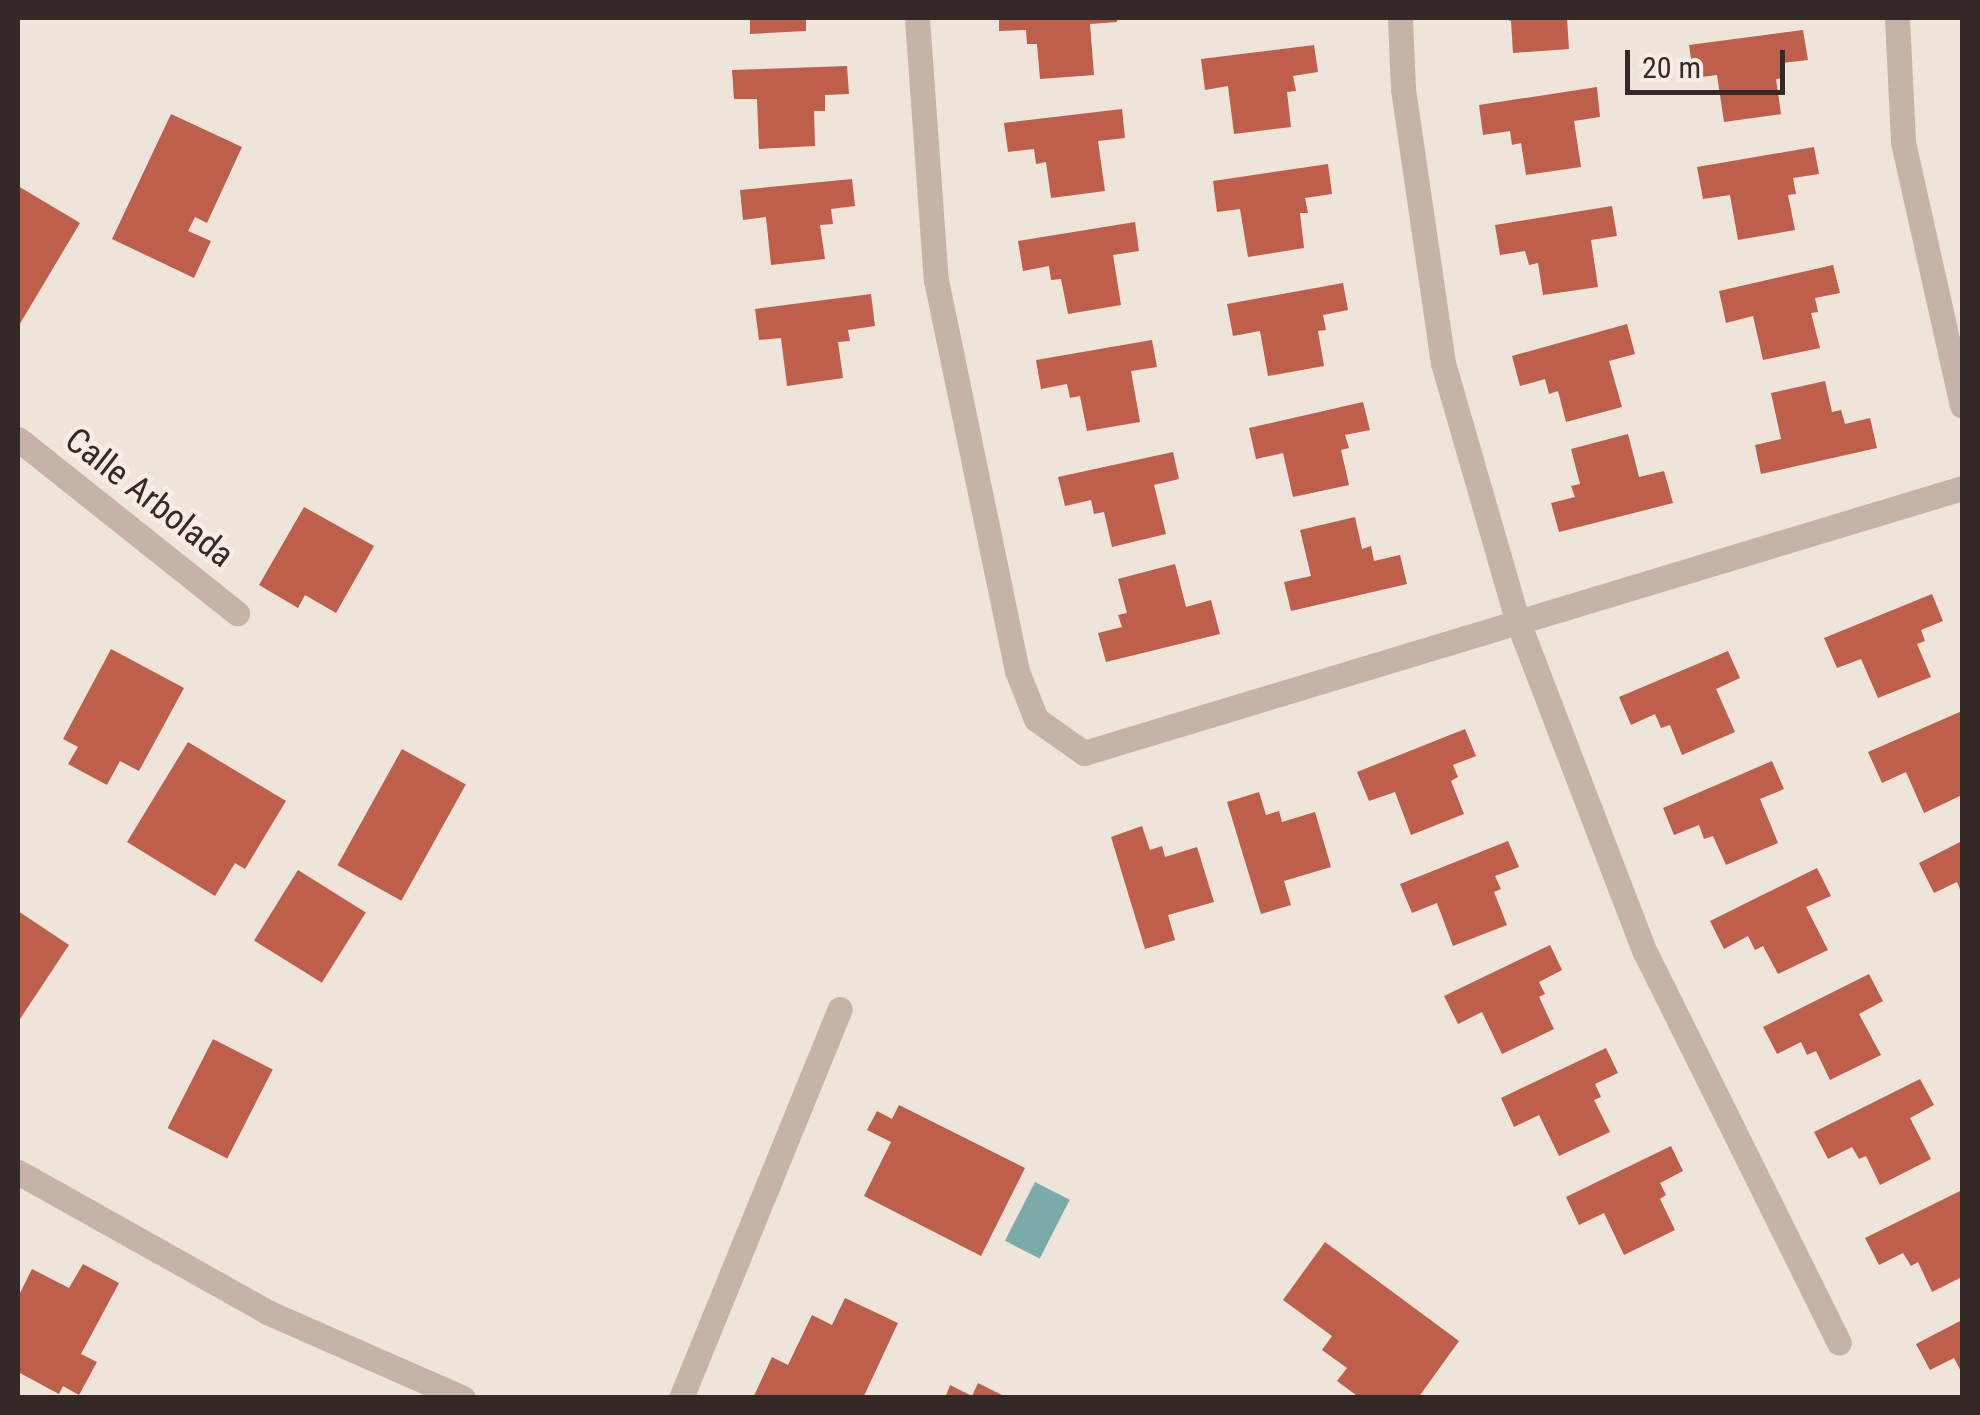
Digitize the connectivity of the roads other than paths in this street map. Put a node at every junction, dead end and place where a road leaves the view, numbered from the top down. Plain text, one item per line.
1 (917, 18) edge
2 (1400, 18) edge
3 (1897, 18) edge
4 (1962, 404) edge
5 (18, 439) edge
6 (1962, 488) edge
7 (237, 613) dead end
8 (1518, 622) junction
9 (840, 1009) dead end
10 (18, 1172) edge
11 (1839, 1343) dead end
12 (463, 1398) edge
13 (681, 1398) edge

1 - 8 street
2 - 8 street
3 - 4 street
5 - 7 street, Calle Arbolada
6 - 8 street
8 - 11 street
9 - 13 street
10 - 12 street

